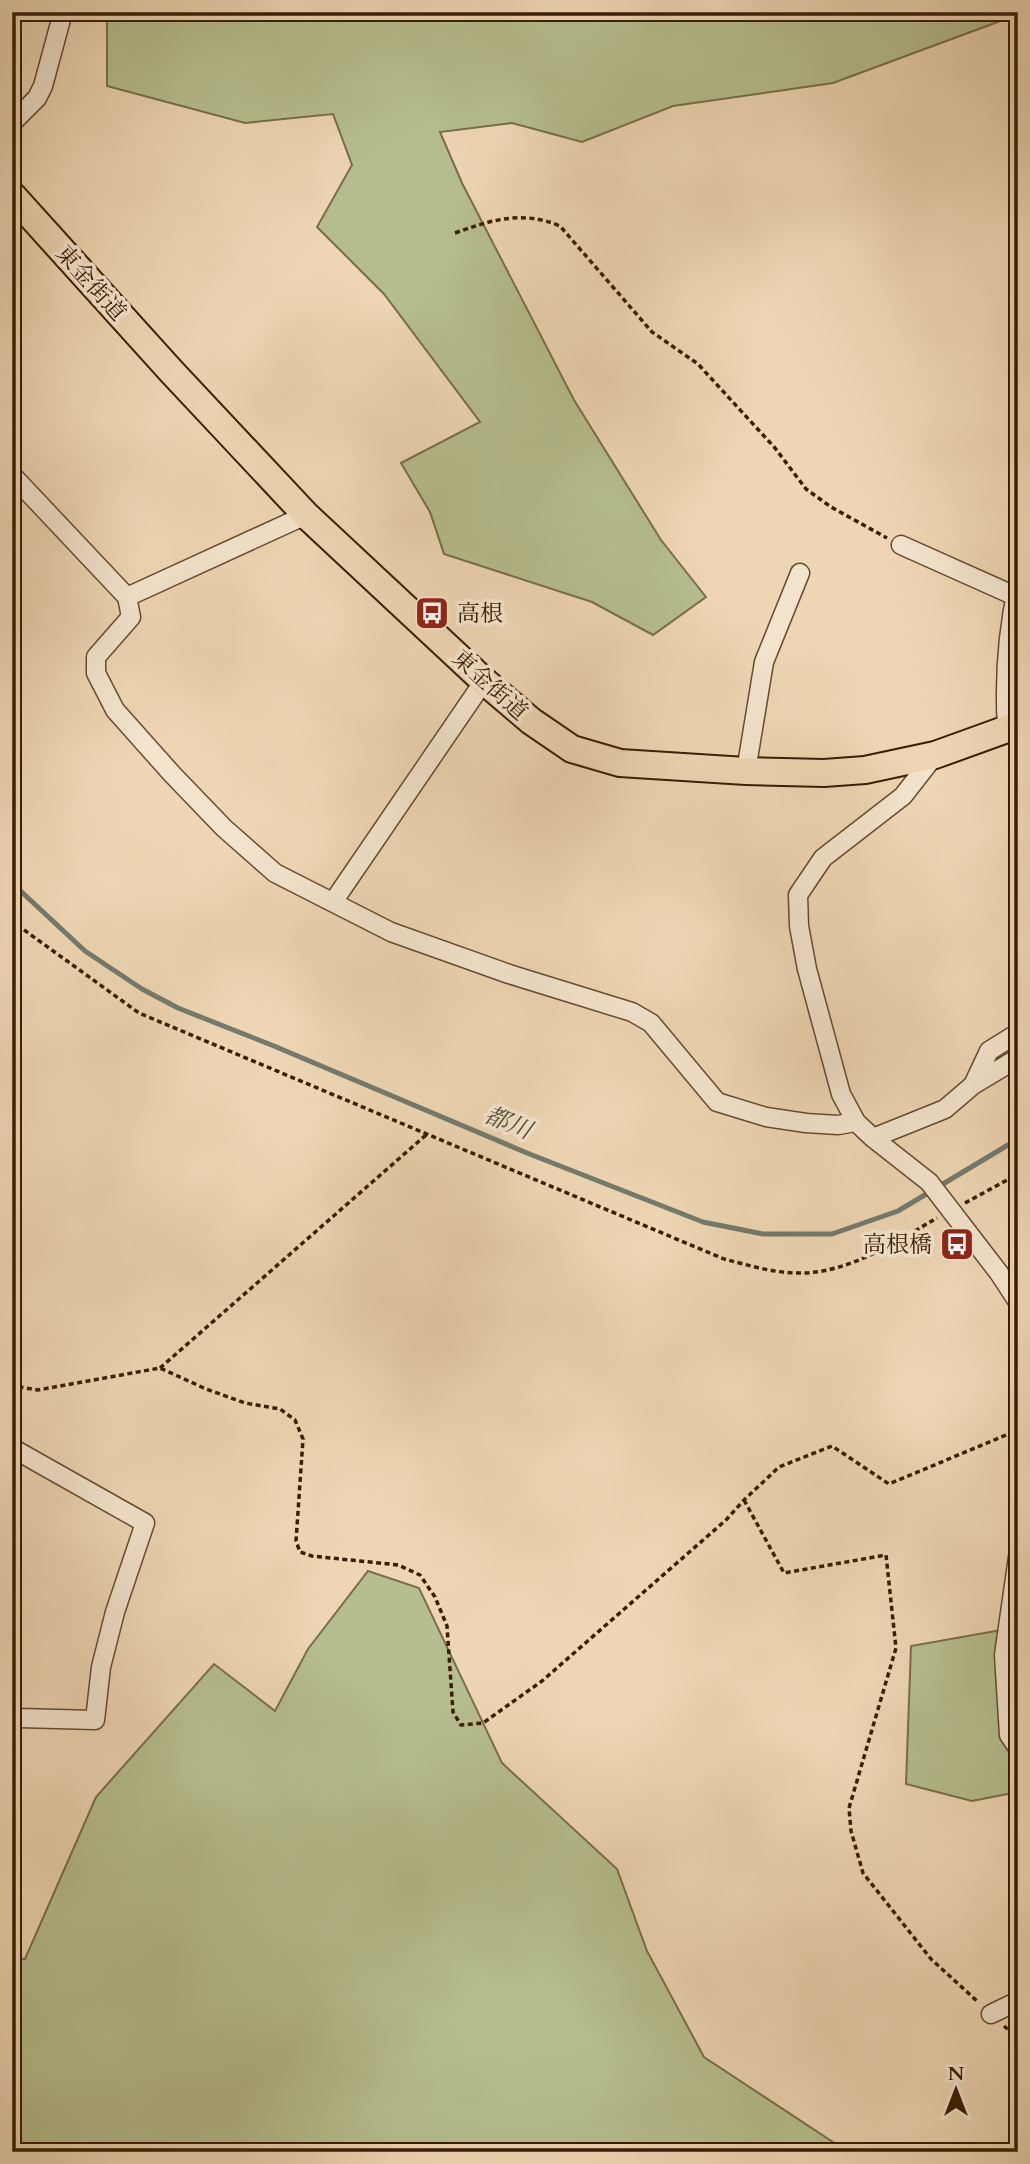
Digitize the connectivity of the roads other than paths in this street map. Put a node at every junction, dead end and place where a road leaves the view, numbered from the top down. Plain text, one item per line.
1 (63, 12) edge
2 (12, 124) edge
3 (12, 195) edge
4 (12, 475) edge
5 (306, 515) junction
6 (901, 545) road end
7 (800, 573) dead end
8 (1016, 590) edge
9 (127, 597) junction
10 (484, 681) junction
11 (1013, 727) edge
12 (935, 755) junction
13 (746, 771) junction
14 (333, 902) junction
15 (1018, 1032) edge
16 (1018, 1058) edge
17 (973, 1085) junction
18 (856, 1122) junction
19 (873, 1138) junction
20 (1018, 1303) edge
21 (12, 1448) edge
22 (1018, 1557) edge
23 (12, 1715) edge
24 (1018, 1748) edge
25 (1018, 2001) edge
26 (991, 2014) road end

1 - 2 street
3 - 5 highway, 東金街道
4 - 9 street
5 - 9 street
5 - 10 highway, 東金街道
6 - 8 street
7 - 13 street
8 - 11 street
9 - 14 street
10 - 13 highway, 東金街道
10 - 14 street
11 - 12 highway, 東金街道
12 - 13 highway, 東金街道
12 - 18 street
14 - 18 street
15 - 17 street
16 - 17 street
17 - 19 street
18 - 19 street
19 - 20 street
21 - 23 street
22 - 24 street
25 - 26 street

